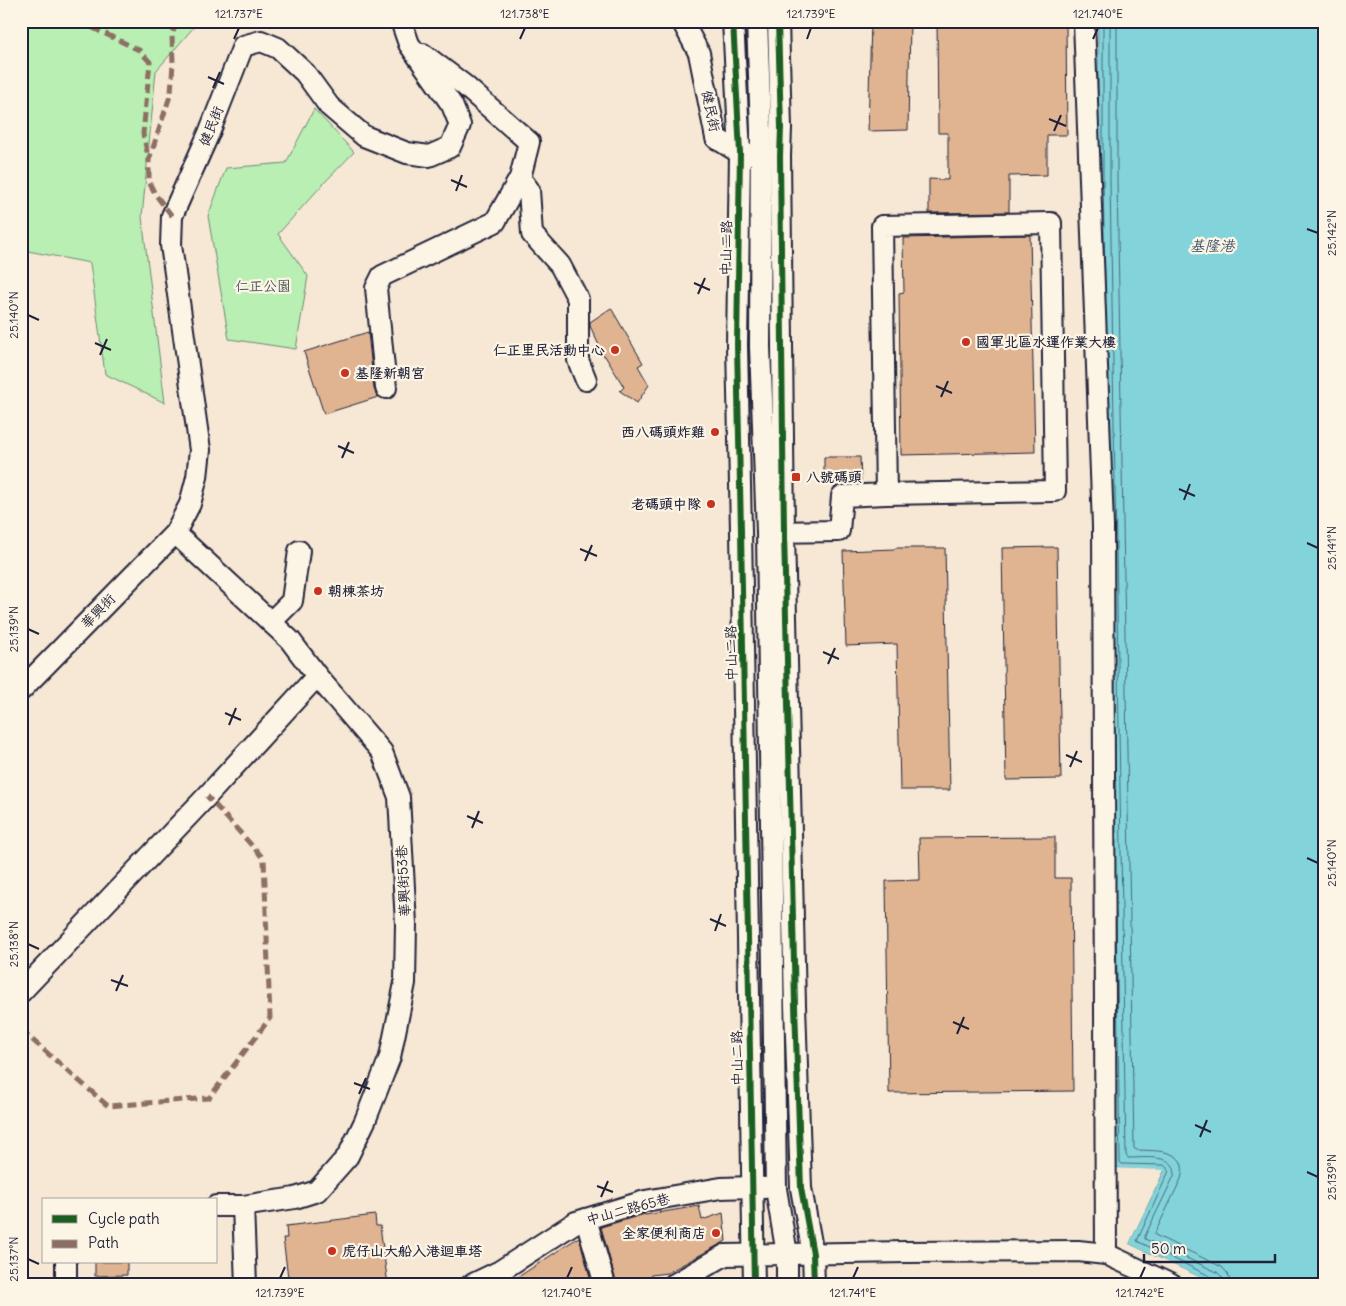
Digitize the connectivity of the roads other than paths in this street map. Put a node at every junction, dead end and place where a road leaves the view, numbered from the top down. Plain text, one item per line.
1 (401, 21) edge
2 (682, 21) edge
3 (734, 21) edge
4 (757, 21) edge
5 (778, 21) edge
6 (1084, 21) edge
7 (409, 44) junction
8 (740, 152) junction
9 (760, 155) junction
10 (780, 156) junction
11 (520, 178) junction
12 (586, 380) dead end
13 (386, 388) dead end
14 (886, 494) junction
15 (741, 531) junction
16 (775, 532) junction
17 (175, 533) junction
18 (299, 551) dead end
19 (270, 622) junction
20 (317, 676) junction
21 (21, 690) edge
22 (21, 992) edge
23 (752, 1187) junction
24 (801, 1188) junction
25 (776, 1189) junction
26 (218, 1206) edge
27 (243, 1206) junction
28 (586, 1219) junction
29 (753, 1254) junction
30 (787, 1254) junction
31 (813, 1254) junction
32 (1106, 1254) junction
33 (66, 1264) edge
34 (677, 1284) edge
35 (66, 1285) edge
36 (246, 1285) edge
37 (471, 1285) edge
38 (605, 1285) edge
39 (754, 1285) edge
40 (787, 1285) edge
41 (814, 1285) edge
42 (1172, 1285) edge

1 - 7 street, 健民街
2 - 8 street, 健民街
3 - 8 street, 中山二路
4 - 9 street
5 - 10 street
6 - 32 street
7 - 11 street
7 - 17 street, 健民街
8 - 9 street, 健民街
8 - 15 street, 中山二路
9 - 10 street, 健民街
9 - 16 street
10 - 16 street
11 - 12 street
11 - 13 street
14 - 14 street
14 - 16 street
15 - 16 street
15 - 23 street, 中山二路
16 - 24 street
16 - 25 street
17 - 19 street, 華興街53巷
17 - 21 street, 華興街
18 - 19 street
19 - 20 street, 華興街53巷
20 - 22 street
20 - 27 street, 華興街53巷
23 - 25 street, 中山二路65巷
23 - 28 street, 中山二路65巷
23 - 29 street, 中山二路
24 - 25 street, 中山二路65巷
24 - 31 street
25 - 30 street
26 - 27 street, 華興街53巷
27 - 36 street
28 - 37 street, 中山二路65巷
28 - 38 street
29 - 30 street
29 - 34 street
29 - 39 street, 中山二路
30 - 31 street
30 - 40 street
31 - 32 street
31 - 41 street
32 - 42 street
33 - 35 street

